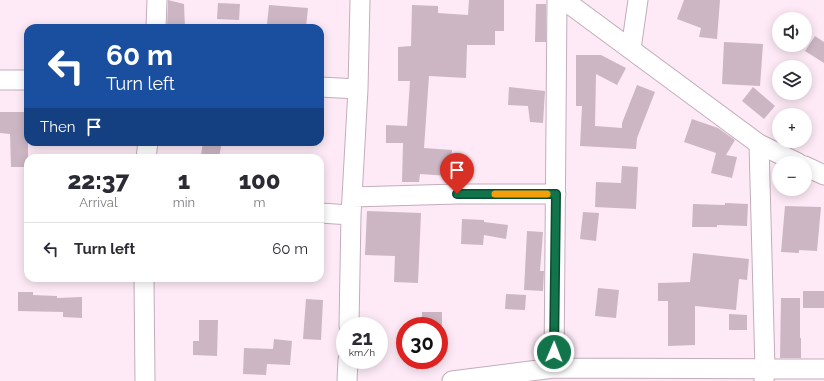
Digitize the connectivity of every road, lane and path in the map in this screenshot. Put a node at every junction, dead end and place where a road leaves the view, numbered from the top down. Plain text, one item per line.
1 (157, 0) edge
2 (360, 0) edge
3 (557, 0) edge
4 (564, 0) edge
5 (638, 0) edge
6 (156, 24) edge
7 (631, 49) junction
8 (0, 80) edge
9 (24, 80) edge
10 (324, 87) edge
11 (358, 89) junction
12 (759, 144) junction
13 (784, 156) edge
14 (812, 169) edge
15 (824, 175) edge
16 (556, 194) junction
17 (351, 206) junction
18 (324, 212) edge
19 (144, 282) edge
20 (348, 317) edge
21 (554, 368) junction
22 (348, 369) edge
23 (824, 369) edge
24 (765, 375) edge
25 (146, 381) edge
26 (348, 381) edge
27 (452, 381) edge

1 - 6 street
2 - 11 street
3 - 16 street
4 - 7 street
5 - 7 street
7 - 12 street
8 - 9 street
10 - 11 street
11 - 17 street
12 - 13 street
12 - 24 street
14 - 15 street
16 - 17 street
16 - 21 street
17 - 18 street
17 - 20 street
19 - 25 street
21 - 24 street
21 - 27 street
22 - 26 street
23 - 24 street

